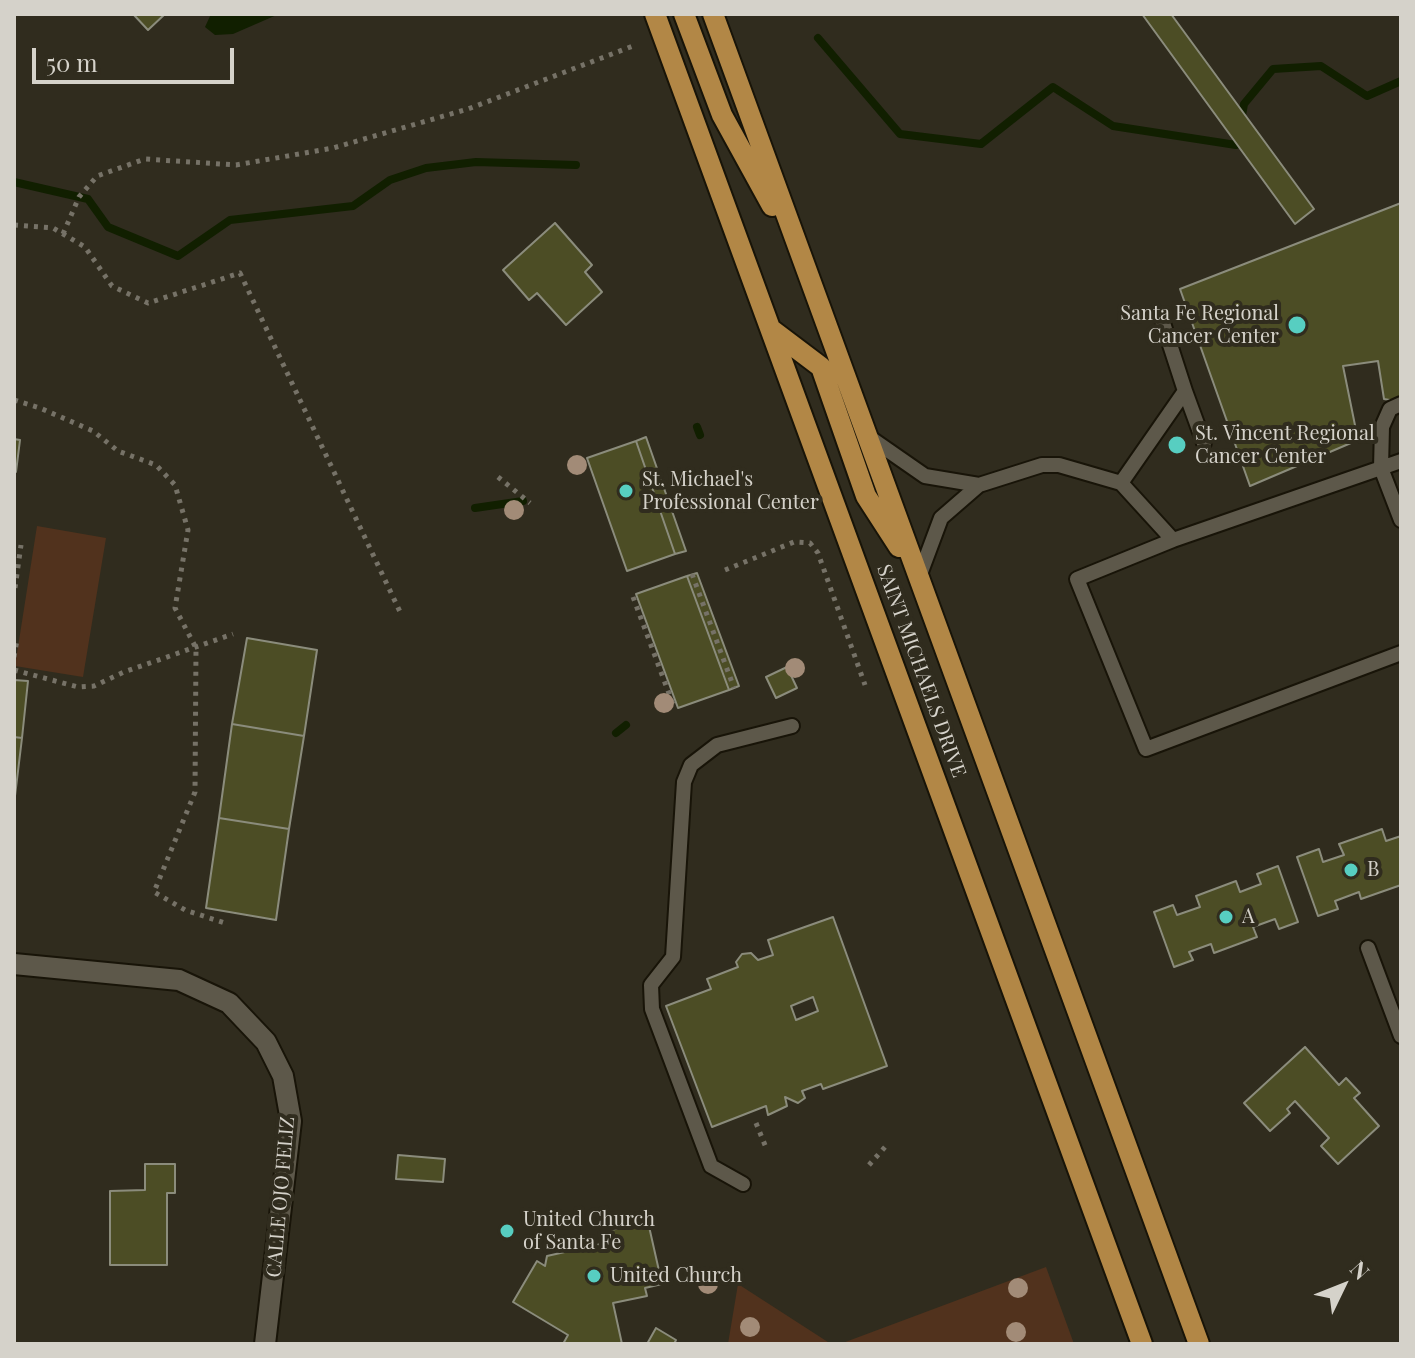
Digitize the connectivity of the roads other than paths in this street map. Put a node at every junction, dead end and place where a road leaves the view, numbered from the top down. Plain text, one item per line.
1 (655, 14) edge
2 (684, 14) edge
3 (713, 14) edge
4 (803, 262) junction
5 (1162, 320) dead end
6 (772, 330) junction
7 (1185, 391) junction
8 (1401, 404) edge
9 (866, 435) junction
10 (1204, 443) dead end
11 (1401, 461) edge
12 (1381, 468) junction
13 (1121, 483) junction
14 (979, 485) junction
15 (1401, 520) edge
16 (1173, 540) junction
17 (919, 577) junction
18 (1401, 653) edge
19 (792, 726) dead end
20 (1368, 948) dead end
21 (14, 964) edge
22 (1401, 1036) edge
23 (743, 1184) dead end
24 (265, 1344) edge
25 (1142, 1344) edge
26 (1199, 1344) edge

1 - 6 main road, SAINT MICHAELS DRIVE
2 - 4 main road
3 - 4 main road, SAINT MICHAELS DRIVE
4 - 9 main road, SAINT MICHAELS DRIVE
5 - 7 lane
6 - 17 main road
6 - 25 main road, SAINT MICHAELS DRIVE
7 - 10 lane
7 - 13 lane
8 - 12 lane
9 - 14 lane
9 - 17 main road, SAINT MICHAELS DRIVE
11 - 12 lane
12 - 15 lane
12 - 16 lane
13 - 14 lane
13 - 16 lane
14 - 17 lane
16 - 18 lane
17 - 26 main road, SAINT MICHAELS DRIVE
19 - 23 lane
20 - 22 lane
21 - 24 street, CALLE OJO FELIZ

